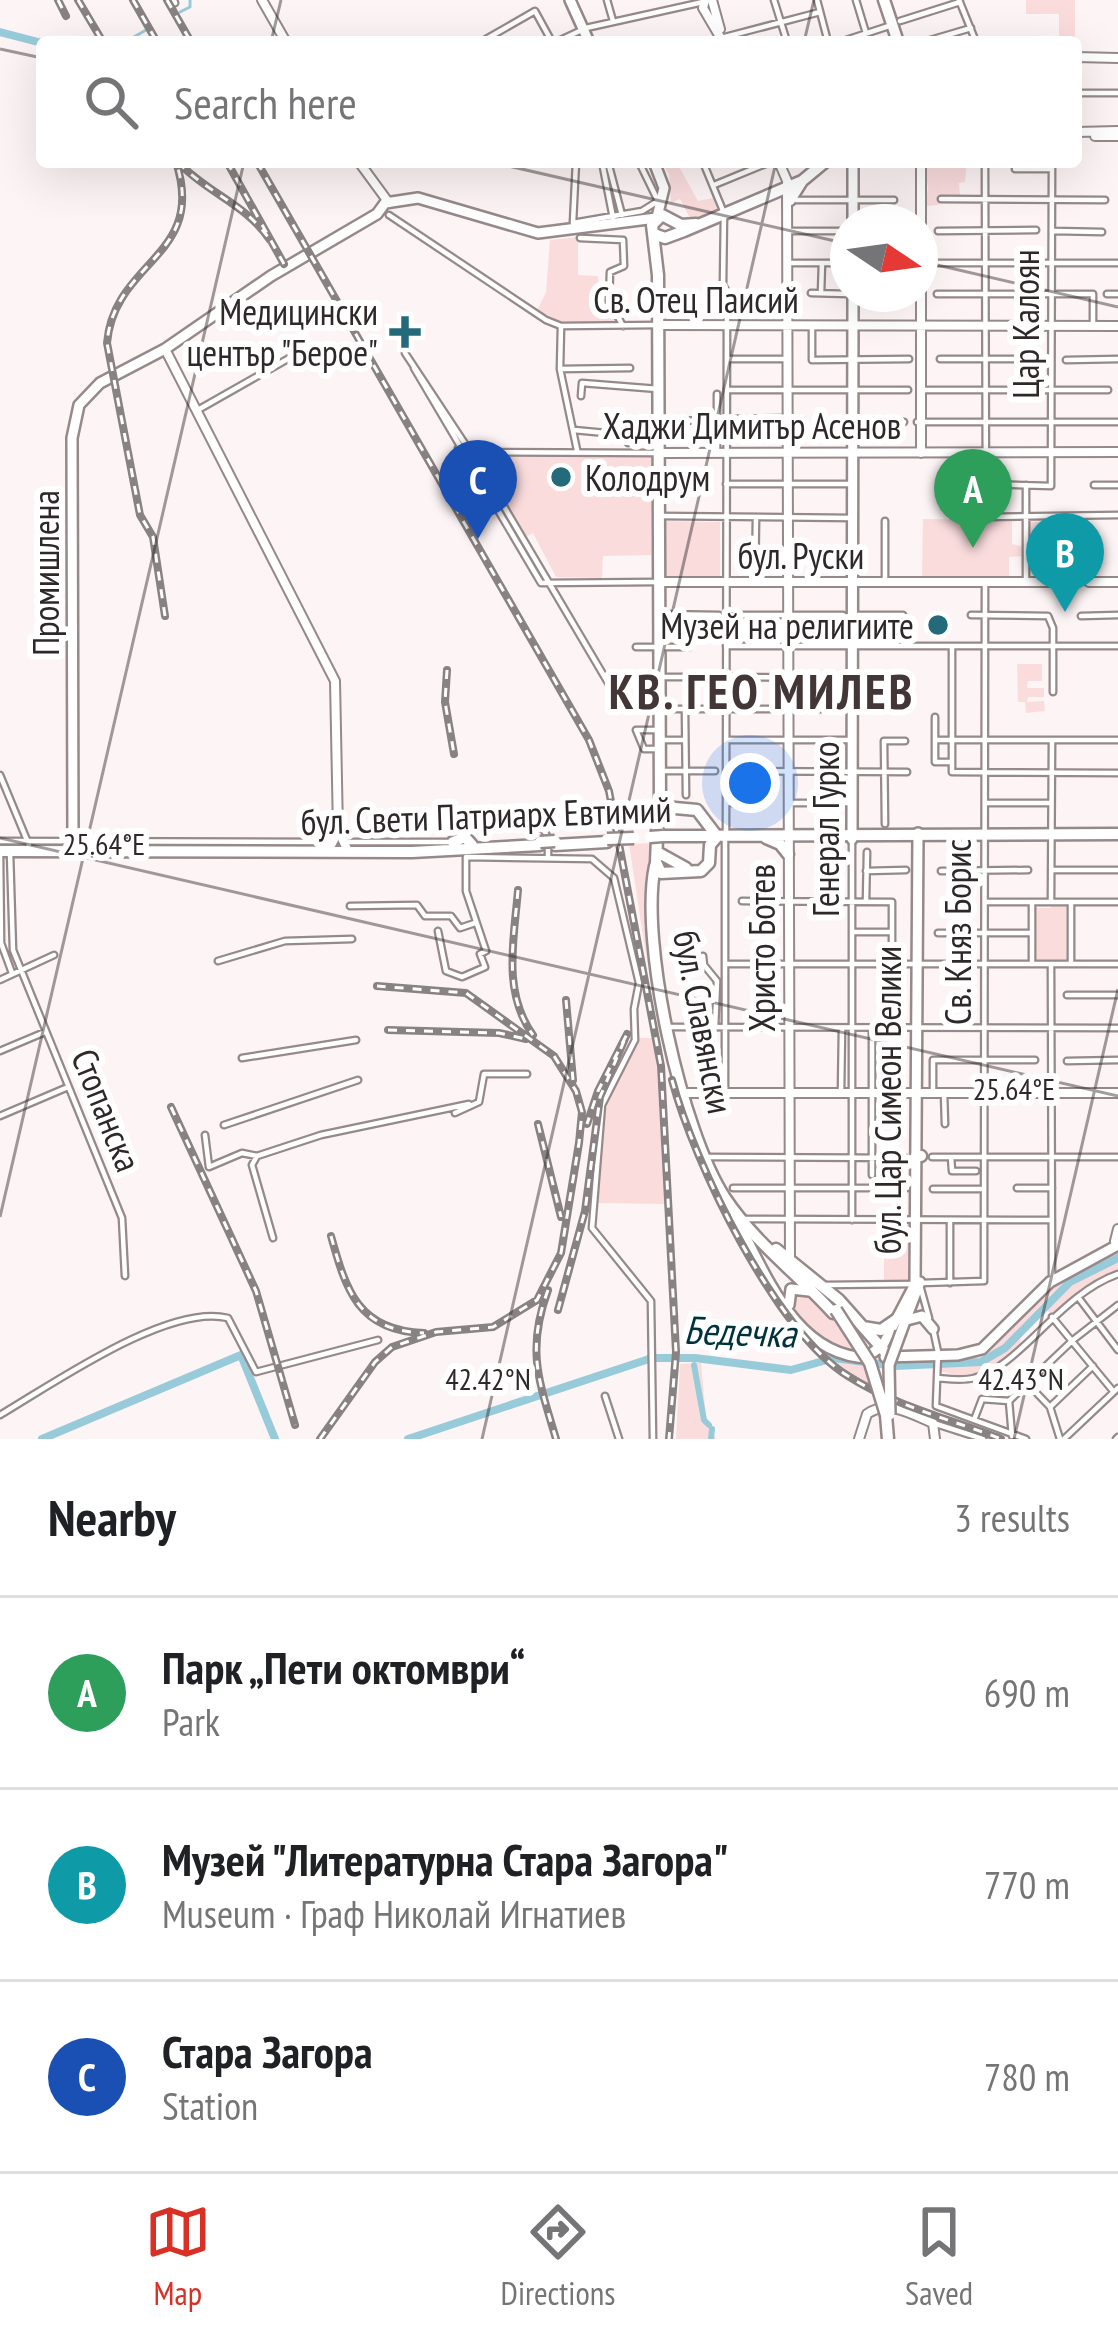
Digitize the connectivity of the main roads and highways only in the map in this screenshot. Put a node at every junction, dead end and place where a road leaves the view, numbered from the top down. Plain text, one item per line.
1 (567, 0) edge
2 (886, 0) edge
3 (579, 36) edge
4 (898, 36) edge
5 (899, 36) edge
6 (660, 168) edge
7 (815, 168) edge
8 (853, 168) edge
9 (853, 204) edge
10 (660, 222) junction
11 (696, 224) junction
12 (669, 236) junction
13 (658, 274) junction
14 (852, 312) edge
15 (718, 836) junction
16 (788, 836) junction
17 (852, 836) junction
18 (920, 836) junction
19 (1118, 836) edge
20 (766, 838) junction
21 (686, 839) junction
22 (661, 840) junction
23 (340, 843) junction
24 (72, 847) junction
25 (464, 847) junction
26 (2, 848) edge
27 (788, 854) road end
28 (683, 1093) junction
29 (729, 1192) junction
30 (758, 1234) junction
31 (1117, 1238) edge
32 (819, 1291) junction
33 (835, 1311) junction
34 (861, 1325) junction
35 (899, 1325) junction
36 (933, 1328) road end
37 (885, 1353) junction
38 (937, 1357) junction
39 (886, 1416) junction
40 (887, 1439) edge

1 - 3 main road
2 - 4 main road
2 - 5 main road
6 - 10 main road
7 - 11 main road
8 - 9 main road
10 - 11 main road
10 - 12 main road
10 - 13 main road
10 - 24 main road, Промишлена
11 - 12 main road
12 - 13 main road
13 - 22 main road
14 - 17 main road, Генерал Гурко
15 - 16 main road, бул. Свети Патриарх Евтимий
15 - 20 main road, бул. Свети Патриарх Евтимий
15 - 21 main road, бул. Свети Патриарх Евтимий
15 - 22 main road, бул. Свети Патриарх Евтимий
15 - 22 main road
15 - 22 main road
16 - 17 main road, бул. Свети Патриарх Евтимий
16 - 20 main road, бул. Свети Патриарх Евтимий
17 - 18 main road, бул. Свети Патриарх Евтимий
18 - 19 main road, бул. Свети Патриарх Евтимий
18 - 35 main road, бул. Цар Симеон Велики
20 - 27 main road
21 - 22 main road, бул. Свети Патриарх Евтимий
21 - 22 main road
22 - 25 main road, бул. Свети Патриарх Евтимий, bridge
22 - 28 main road, бул. Славянски
23 - 24 main road, бул. Свети Патриарх Евтимий
23 - 24 main road, бул. Свети Патриарх Евтимий
23 - 25 main road, бул. Свети Патриарх Евтимий
23 - 25 main road, бул. Свети Патриарх Евтимий
24 - 26 main road, бул. Свети Патриарх Евтимий
24 - 26 main road, бул. Свети Патриарх Евтимий
28 - 29 main road, бул. Славянски
28 - 30 main road, бул. Славянски
29 - 32 main road, бул. Славянски
29 - 37 main road
30 - 32 main road
30 - 33 main road, бул. Славянски
31 - 38 main road
31 - 38 main road
32 - 33 main road, бул. Славянски
32 - 34 main road
32 - 37 main road
33 - 39 main road, бул. Славянски, bridge
34 - 35 main road
34 - 37 main road
35 - 36 main road
35 - 37 main road, бул. Цар Симеон Велики
35 - 39 main road, бул. Цар Симеон Велики, bridge
37 - 38 main road
39 - 40 main road, бул. Славянски

